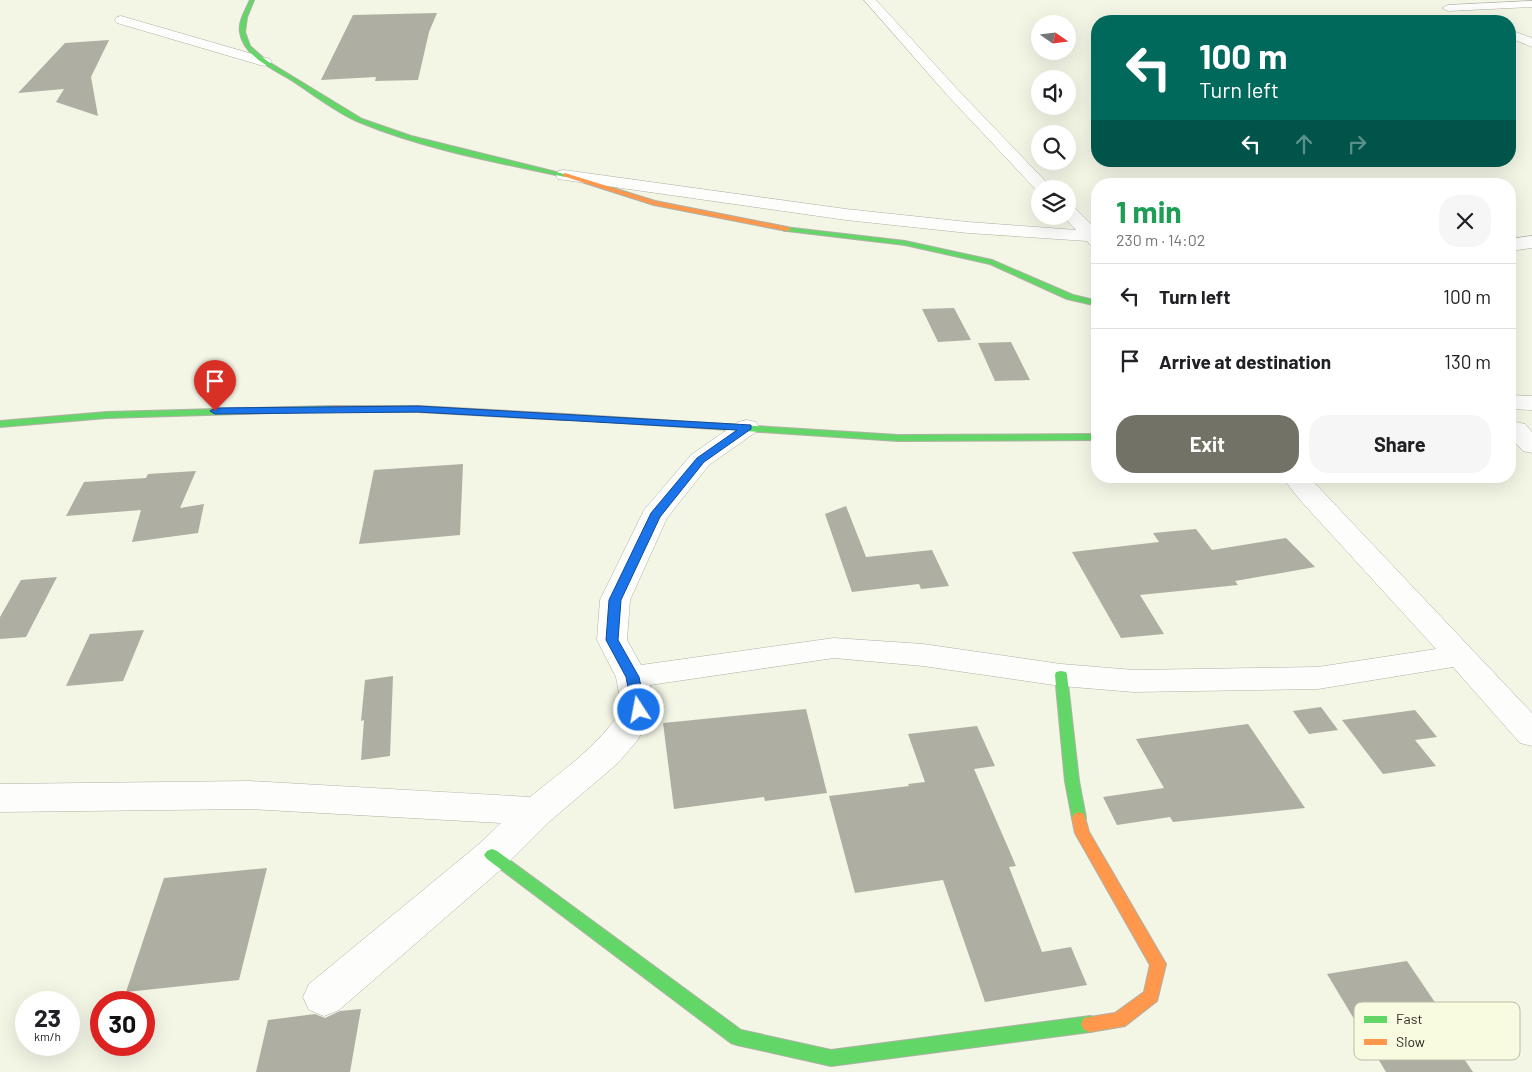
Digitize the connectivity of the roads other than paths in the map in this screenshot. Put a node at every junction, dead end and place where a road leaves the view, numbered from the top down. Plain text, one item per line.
1 (252, 0) edge
2 (870, 0) edge
3 (1434, 3) dead end
4 (1532, 4) edge
5 (1448, 8) junction
6 (1465, 15) edge
7 (121, 20) dead end
8 (1516, 36) edge
9 (1532, 43) edge
10 (264, 62) junction
11 (564, 175) junction
12 (1037, 180) edge
13 (1076, 220) edge
14 (1091, 236) edge
15 (1091, 239) edge
16 (1532, 242) edge
17 (1516, 244) edge
18 (1091, 302) edge
19 (1516, 402) edge
20 (1532, 403) edge
21 (0, 424) edge
22 (747, 427) junction
23 (1091, 436) edge
24 (1300, 483) edge
25 (1458, 656) junction
26 (1061, 675) junction
27 (632, 677) junction
28 (1532, 734) edge
29 (0, 798) edge
30 (537, 811) junction
31 (492, 855) junction
32 (324, 997) dead end

1 - 10 street
2 - 12 street
3 - 5 street
4 - 5 street
5 - 6 street
7 - 10 street
8 - 9 street
10 - 11 street
11 - 15 street
11 - 18 street
13 - 14 street
16 - 17 street
19 - 20 street
21 - 22 street
22 - 23 street
22 - 27 street
24 - 25 street
25 - 26 street
25 - 28 street
26 - 27 street
26 - 31 street
27 - 30 street
29 - 30 street
30 - 31 street
31 - 32 street

